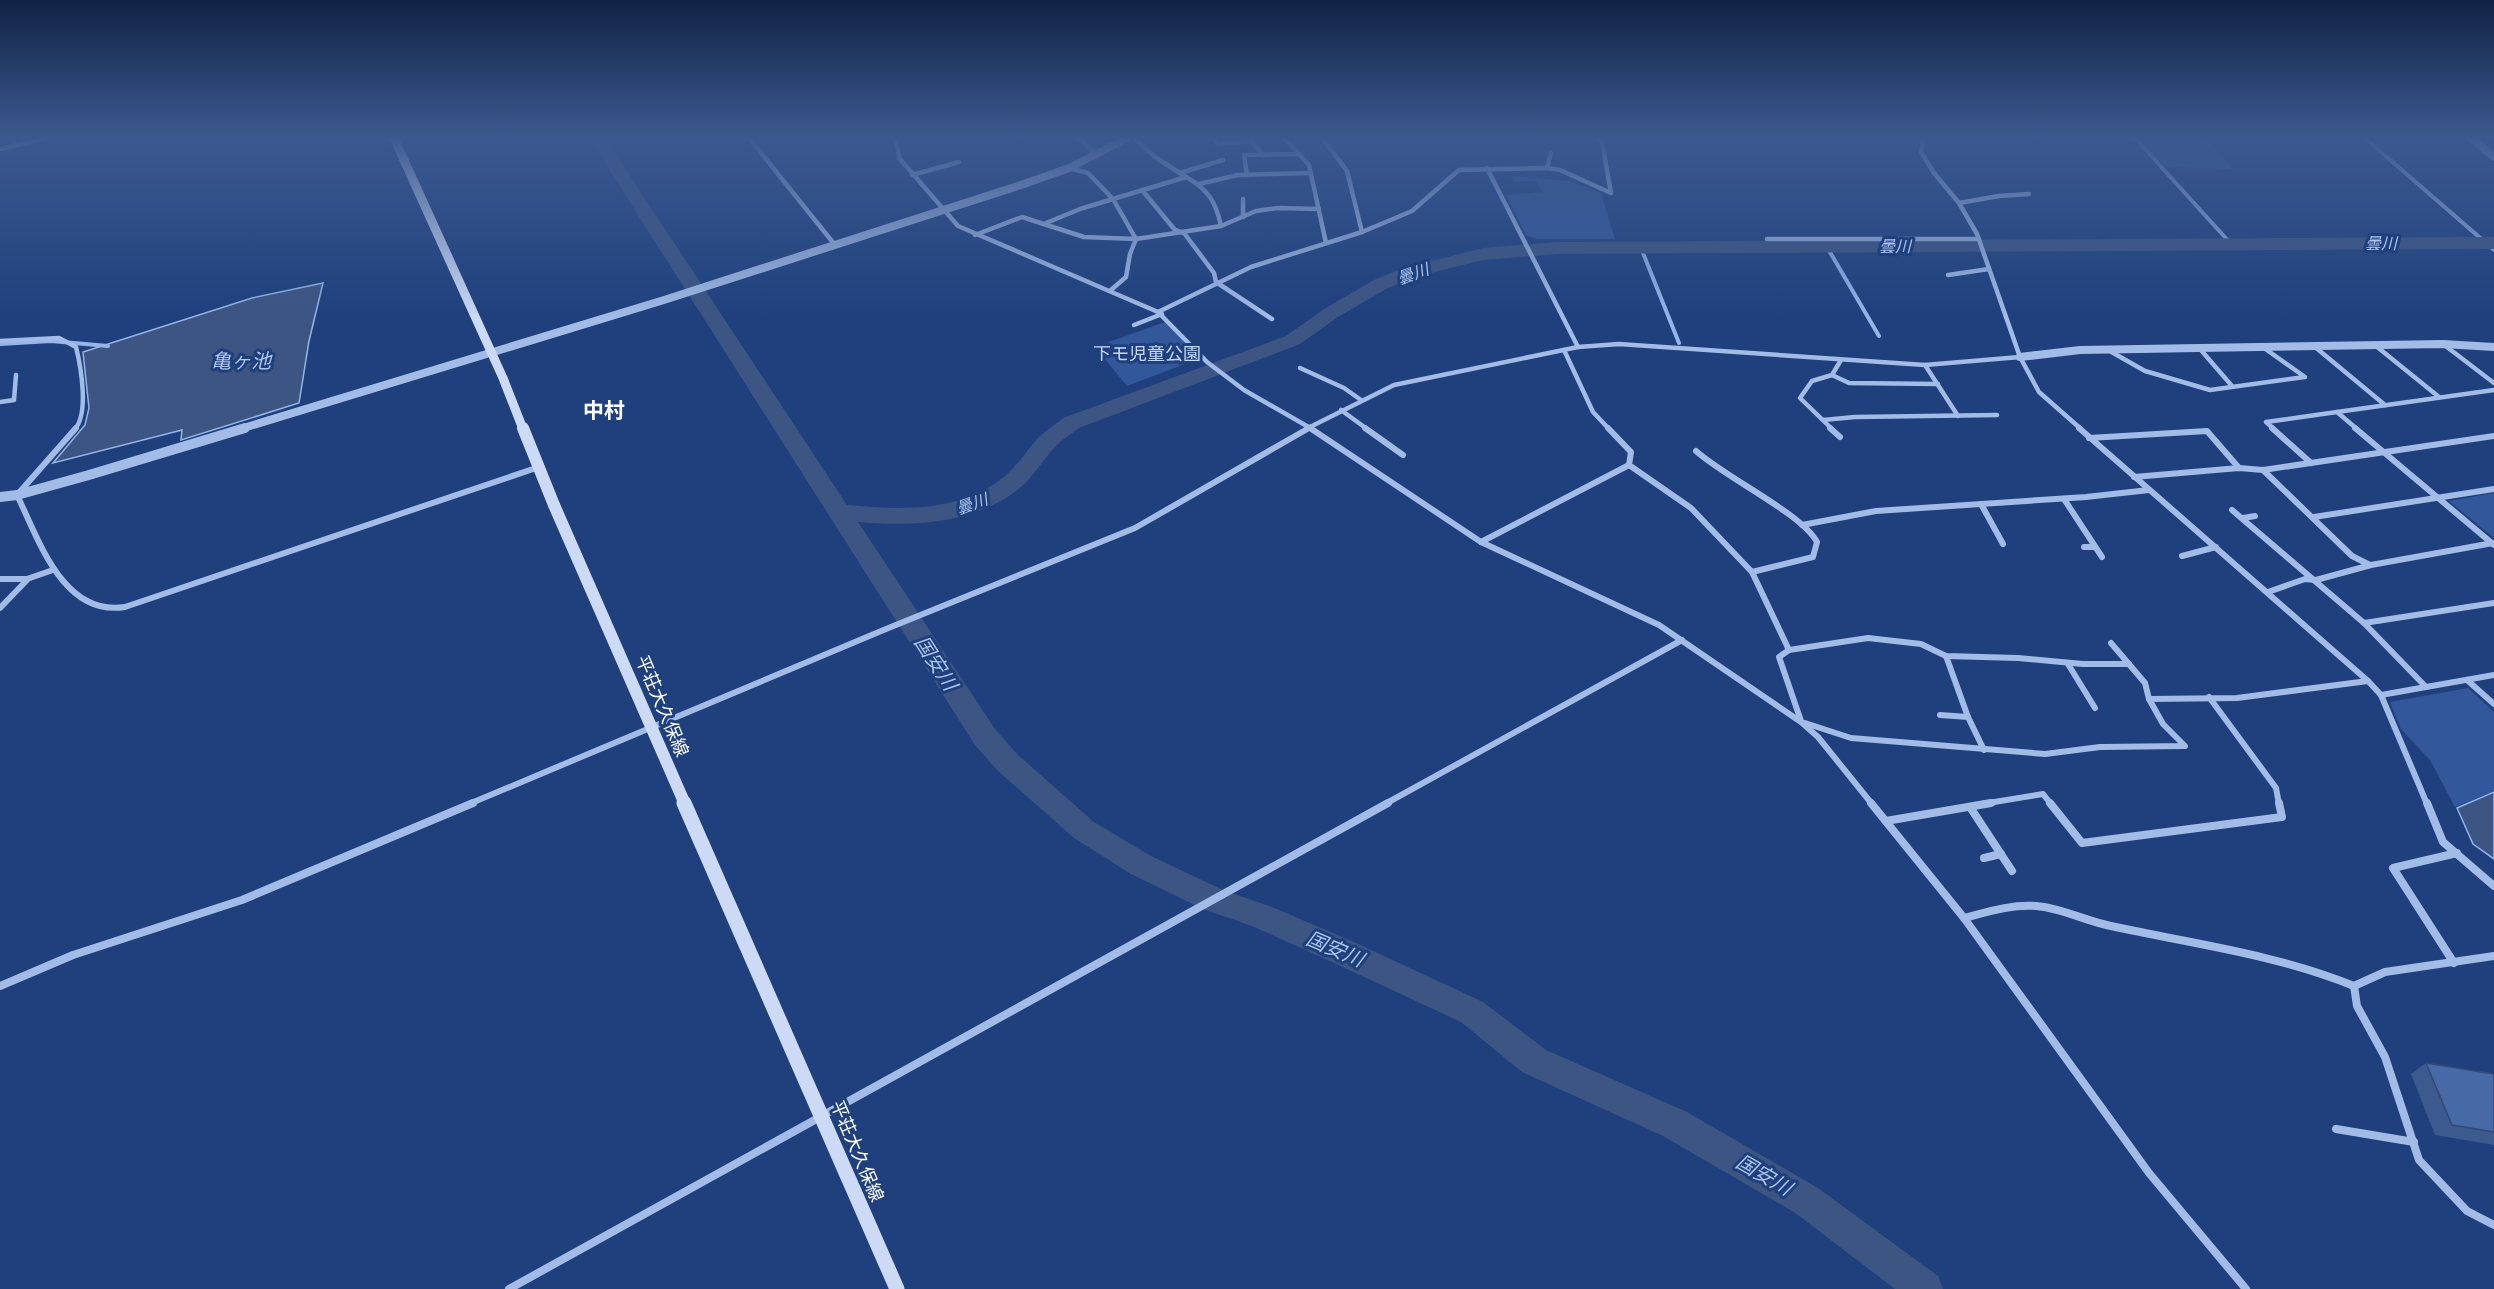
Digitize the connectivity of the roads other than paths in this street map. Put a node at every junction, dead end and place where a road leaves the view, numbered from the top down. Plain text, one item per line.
1 (421, 198) edge
2 (797, 198) edge
3 (934, 198) edge
4 (981, 198) edge
5 (1149, 198) edge
6 (1213, 198) edge
7 (1317, 198) edge
8 (1354, 198) edge
9 (1427, 198) edge
10 (1502, 198) edge
11 (1955, 198) edge
12 (1987, 198) edge
13 (1113, 199) joint
14 (1243, 199) dead end
15 (1959, 203) junction
16 (1319, 209) junction
17 (946, 210) junction
18 (1243, 217) junction
19 (1046, 223) junction
20 (1221, 226) junction
21 (1362, 232) junction
22 (1184, 233) junction
23 (975, 235) junction
24 (1136, 239) junction
25 (1767, 239) dead end
26 (1979, 239) junction
27 (1326, 243) junction
28 (835, 245) junction
29 (1989, 269) junction
30 (1948, 276) dead end
31 (1216, 282) junction
32 (1112, 290) junction
33 (1160, 313) junction
34 (1272, 319) dead end
35 (1134, 325) dead end
36 (0, 341) edge
37 (2443, 344) junction
38 (1578, 346) junction
39 (2376, 346) junction
40 (2494, 346) edge
41 (2315, 347) junction
42 (2263, 348) junction
43 (2200, 349) junction
44 (1564, 350) junction
45 (2108, 350) junction
46 (492, 353) junction
47 (2020, 357) junction
48 (1841, 360) junction
49 (1925, 365) junction
50 (1300, 368) dead end
51 (16, 375) dead end
52 (1832, 375) junction
53 (2494, 383) edge
54 (1938, 384) junction
55 (2232, 386) junction
56 (2494, 390) edge
57 (2439, 397) junction
58 (1361, 400) junction
59 (0, 402) edge
60 (2385, 405) junction
61 (1341, 410) junction
62 (2337, 412) junction
63 (1997, 415) dead end
64 (1958, 416) junction
65 (1823, 420) junction
66 (1309, 427) junction
67 (2494, 436) edge
68 (1840, 437) dead end
69 (2088, 438) junction
70 (1696, 451) dead end
71 (2385, 452) junction
72 (1403, 455) dead end
73 (2311, 463) junction
74 (1629, 465) junction
75 (539, 467) junction
76 (2239, 468) junction
77 (2263, 470) junction
78 (2134, 477) junction
79 (2494, 489) edge
80 (2149, 490) junction
81 (17, 495) junction
82 (0, 497) edge
83 (2437, 497) junction
84 (2064, 498) junction
85 (1981, 504) junction
86 (2232, 510) dead end
87 (2255, 516) dead end
88 (2314, 517) junction
89 (2243, 518) junction
90 (1802, 525) junction
91 (1481, 542) junction
92 (2493, 543) edge
93 (2003, 544) dead end
94 (2084, 547) dead end
95 (2095, 547) junction
96 (2216, 547) junction
97 (2182, 556) dead end
98 (2102, 557) dead end
99 (2371, 565) junction
100 (53, 570) junction
101 (1752, 572) junction
102 (0, 579) edge
103 (27, 580) junction
104 (2316, 580) junction
105 (2268, 592) junction
106 (2494, 603) edge
107 (0, 608) edge
108 (2364, 623) junction
109 (1682, 640) junction
110 (2111, 643) dead end
111 (1790, 651) junction
112 (1946, 656) junction
113 (2068, 664) junction
114 (2129, 664) junction
115 (2494, 675) edge
116 (2467, 680) junction
117 (2368, 681) junction
118 (2425, 686) junction
119 (2380, 695) junction
120 (2209, 697) junction
121 (2149, 699) junction
122 (2494, 705) edge
123 (2096, 708) dead end
124 (1940, 715) dead end
125 (1968, 717) junction
126 (1801, 722) junction
127 (652, 728) junction
128 (1984, 750) junction
129 (1970, 807) junction
130 (1886, 821) junction
131 (2457, 853) junction
132 (2001, 854) junction
133 (1984, 858) dead end
134 (2012, 871) dead end
135 (2494, 886) edge
136 (1964, 918) junction
137 (2494, 956) edge
138 (2454, 963) junction
139 (0, 986) edge
140 (2354, 986) junction
141 (822, 1116) junction
142 (2336, 1130) dead end
143 (2414, 1142) junction
144 (2494, 1225) edge
145 (509, 1289) edge
146 (897, 1289) edge
147 (2246, 1289) edge

1 - 46 main road, 平荘大久保線
2 - 28 street
3 - 17 street
4 - 17 street
5 - 22 street
6 - 20 street
7 - 16 street
8 - 21 street
9 - 21 street
10 - 38 street
11 - 15 street
12 - 15 street
13 - 19 street
13 - 24 street
14 - 18 street
15 - 26 street
16 - 18 street
16 - 27 street
17 - 23 street
17 - 28 street
18 - 20 street
19 - 23 street
19 - 24 street
20 - 22 street
21 - 27 street
22 - 24 street
22 - 31 street
23 - 32 street
24 - 32 street
25 - 26 street
26 - 29 street
27 - 31 street
28 - 46 street
29 - 30 street
29 - 47 street
31 - 33 street
31 - 34 street
32 - 33 street
33 - 35 street
33 - 66 street
36 - 81 street
37 - 39 street
37 - 40 street
37 - 53 street
38 - 44 street
38 - 48 street
39 - 41 street
39 - 57 street
41 - 42 street
41 - 60 street
42 - 43 street
42 - 55 street
43 - 45 street
43 - 55 street
44 - 58 street
44 - 74 street
45 - 47 street
45 - 55 street
46 - 75 main road, 平荘大久保線
46 - 81 street
47 - 49 street
47 - 69 street
48 - 49 street
48 - 52 street
49 - 54 street
50 - 58 street
51 - 59 street
52 - 54 street
52 - 65 street
54 - 64 street
56 - 57 street
57 - 60 street
58 - 61 street
60 - 62 street
61 - 66 street
61 - 72 street
62 - 71 street
62 - 73 street
63 - 64 street
64 - 65 street
65 - 68 street
66 - 91 street
66 - 127 street
67 - 71 street
69 - 76 street
69 - 78 street
70 - 90 street
71 - 73 street
71 - 83 street
73 - 77 street
74 - 91 street
74 - 101 street
75 - 100 street
75 - 127 main road, 平荘大久保線
76 - 77 street
76 - 78 street
77 - 88 street
78 - 80 street
79 - 83 street
80 - 84 street
80 - 96 street
81 - 82 street
81 - 100 street
83 - 88 street
83 - 92 street
84 - 85 street
84 - 95 street
85 - 90 street
85 - 93 street
86 - 89 street
87 - 89 street
88 - 99 street
89 - 104 street
90 - 101 street
91 - 109 street
92 - 99 street
94 - 95 street
95 - 98 street
96 - 97 street
96 - 105 street
99 - 104 street
100 - 103 street
101 - 111 street
102 - 103 street
103 - 107 street
104 - 105 street
104 - 108 street
105 - 117 street
106 - 108 street
108 - 118 street
109 - 126 street
109 - 141 street
110 - 114 street
111 - 112 street
111 - 126 street
112 - 113 street
112 - 125 street
113 - 114 street
113 - 123 street
114 - 121 street
115 - 116 street
116 - 118 street
116 - 122 street
117 - 119 street
117 - 120 street
118 - 119 street
119 - 131 street
120 - 121 street
120 - 129 street
121 - 128 street
124 - 125 street
125 - 128 street
126 - 128 street
126 - 130 street
127 - 139 street
127 - 141 main road, 平荘大久保線
129 - 130 street
129 - 132 street
130 - 136 street
131 - 135 street
131 - 138 street
132 - 133 street
132 - 134 street
136 - 140 street
136 - 147 street
137 - 138 street
138 - 140 street
140 - 143 street
141 - 145 street
141 - 146 main road, 平荘大久保線
142 - 143 street
143 - 144 street

